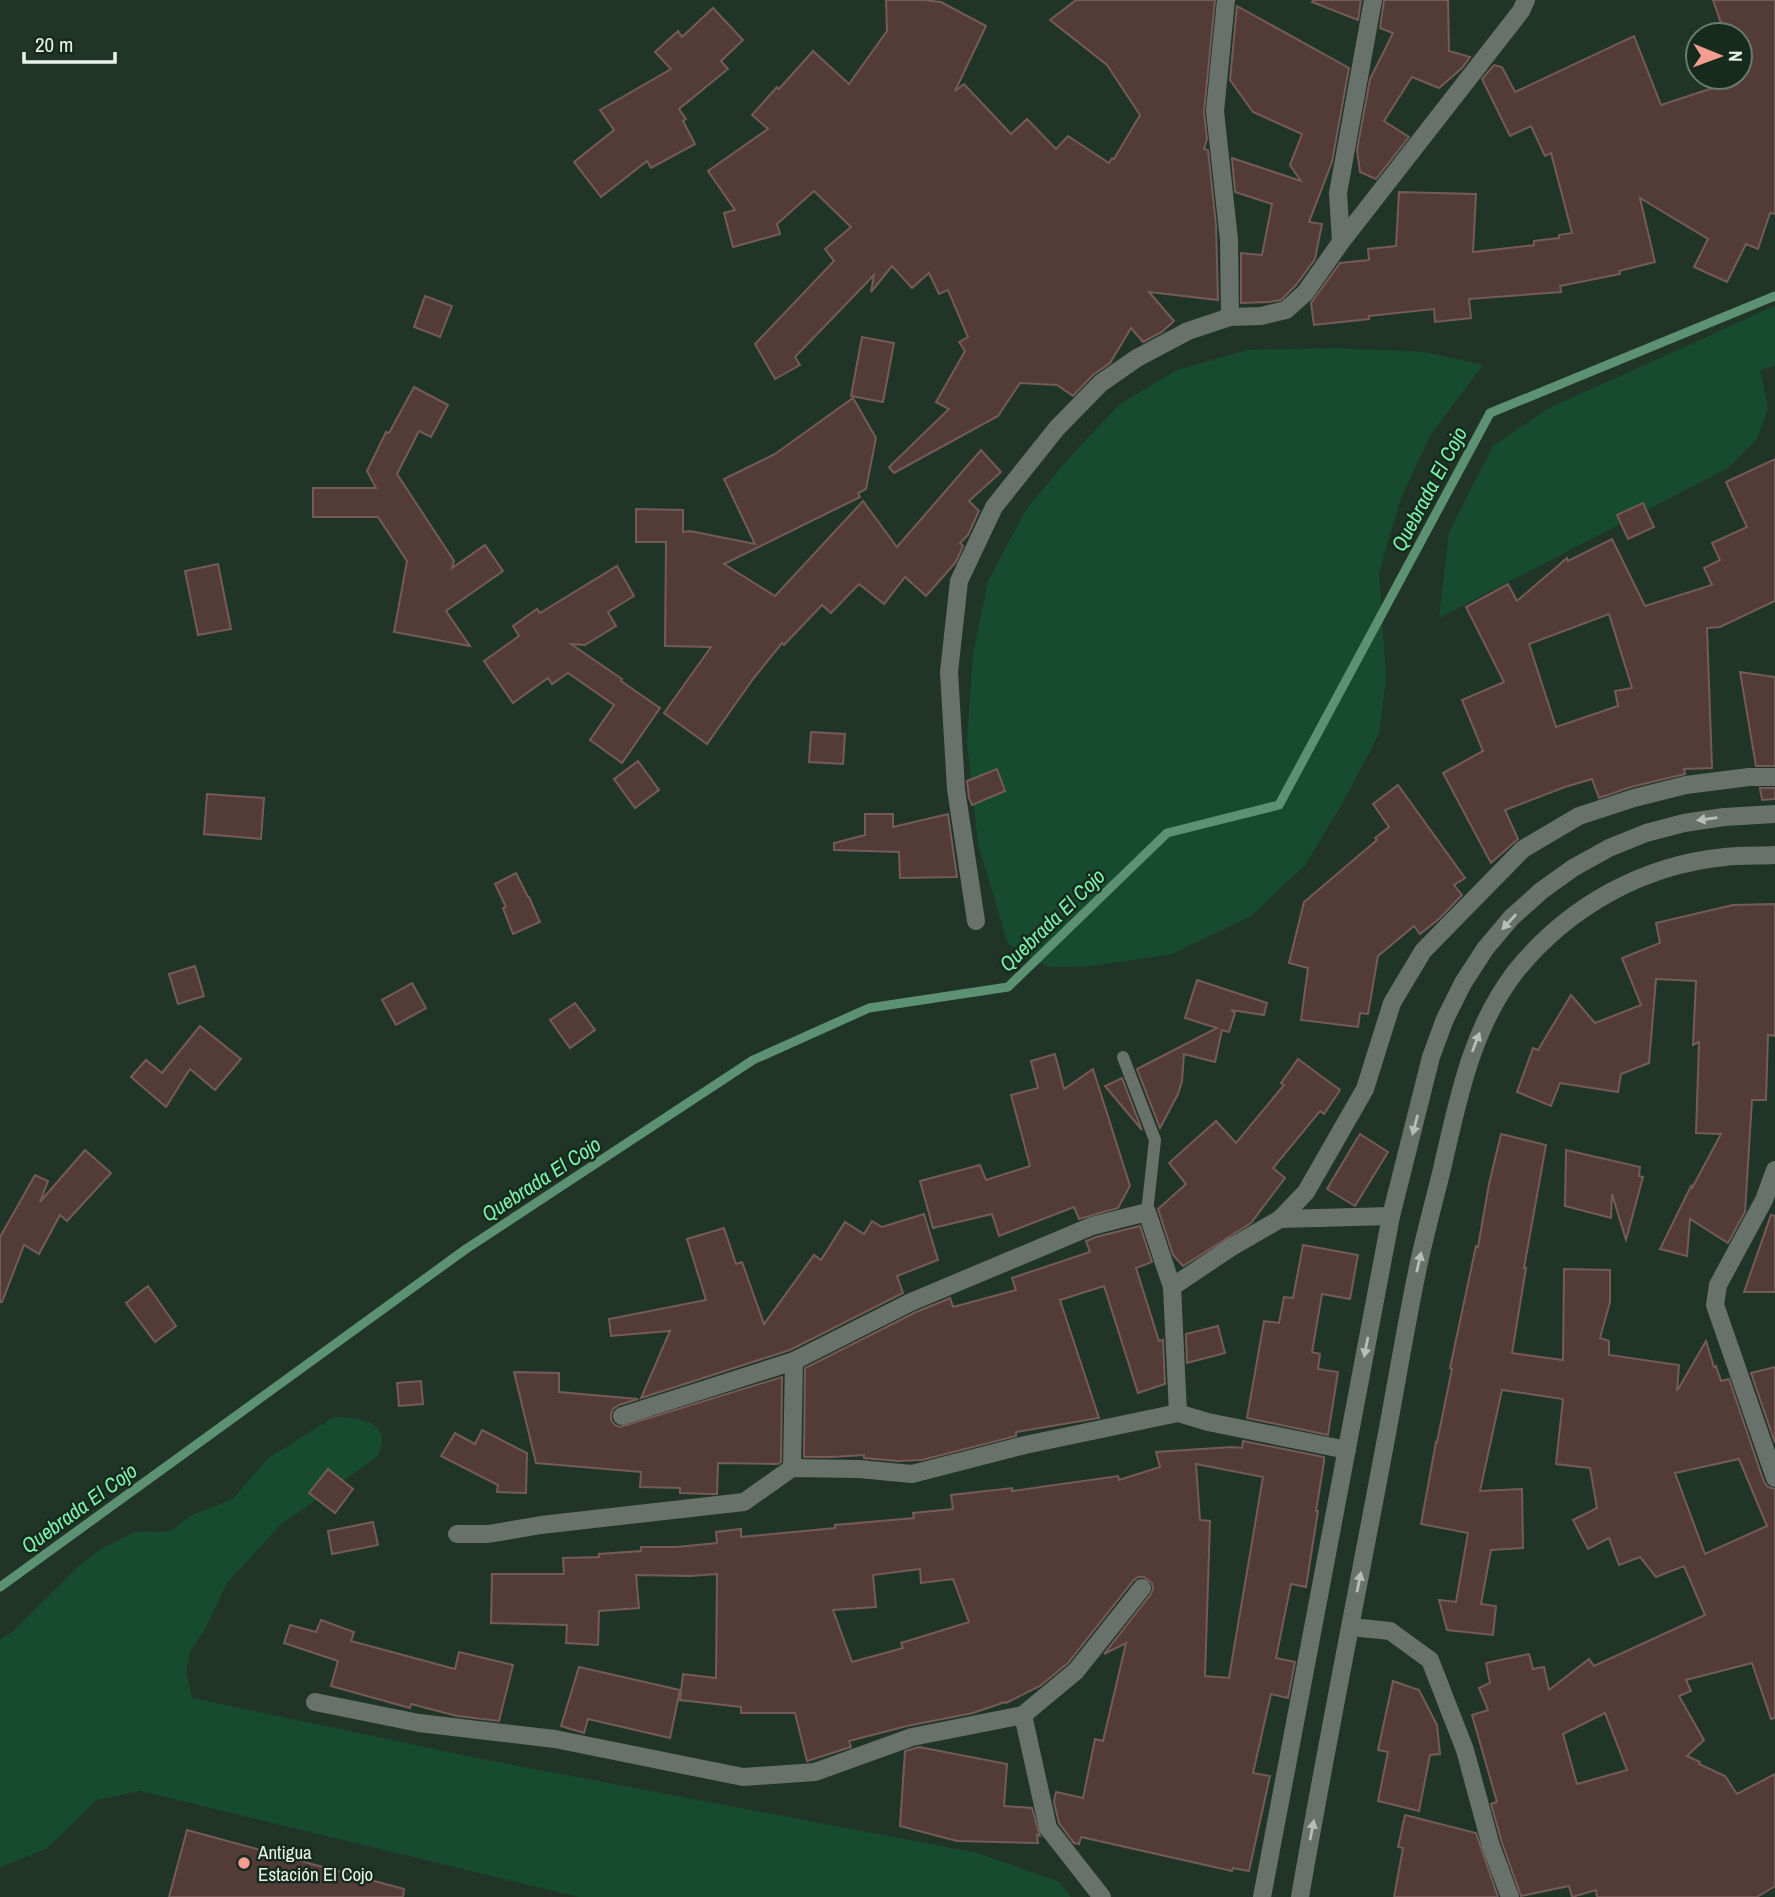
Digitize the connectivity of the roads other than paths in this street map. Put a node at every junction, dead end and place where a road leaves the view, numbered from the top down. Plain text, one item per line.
1 (1226, 0) edge
2 (1373, 0) edge
3 (1526, 0) edge
4 (1341, 242) junction
5 (1230, 317) junction
6 (1775, 777) edge
7 (1775, 814) edge
8 (1775, 855) edge
9 (976, 921) dead end
10 (1123, 1057) dead end
11 (1775, 1170) edge
12 (1147, 1212) junction
13 (1391, 1216) junction
14 (1280, 1219) junction
15 (1172, 1287) junction
16 (794, 1361) junction
17 (1178, 1413) junction
18 (622, 1416) dead end
19 (1347, 1450) junction
20 (792, 1468) junction
21 (1775, 1478) edge
22 (457, 1534) dead end
23 (1142, 1588) dead end
24 (1351, 1627) junction
25 (314, 1702) dead end
26 (1023, 1715) junction
27 (1102, 1897) edge
28 (1262, 1897) edge
29 (1300, 1897) edge
30 (1510, 1897) edge

1 - 5 street
2 - 4 street
3 - 4 street
4 - 5 street
5 - 9 street
6 - 14 street
7 -> 13 street
24 -> 8 street
10 - 12 lane
11 - 21 street
12 - 15 street
12 - 16 street
13 - 14 street
13 -> 19 street
14 - 15 street
15 - 17 street
16 - 18 street
16 - 20 street
17 - 19 street
17 - 20 street
19 - 28 street
20 - 22 street
23 - 26 street
29 -> 24 street
24 - 30 street
25 - 26 street
26 - 27 street

